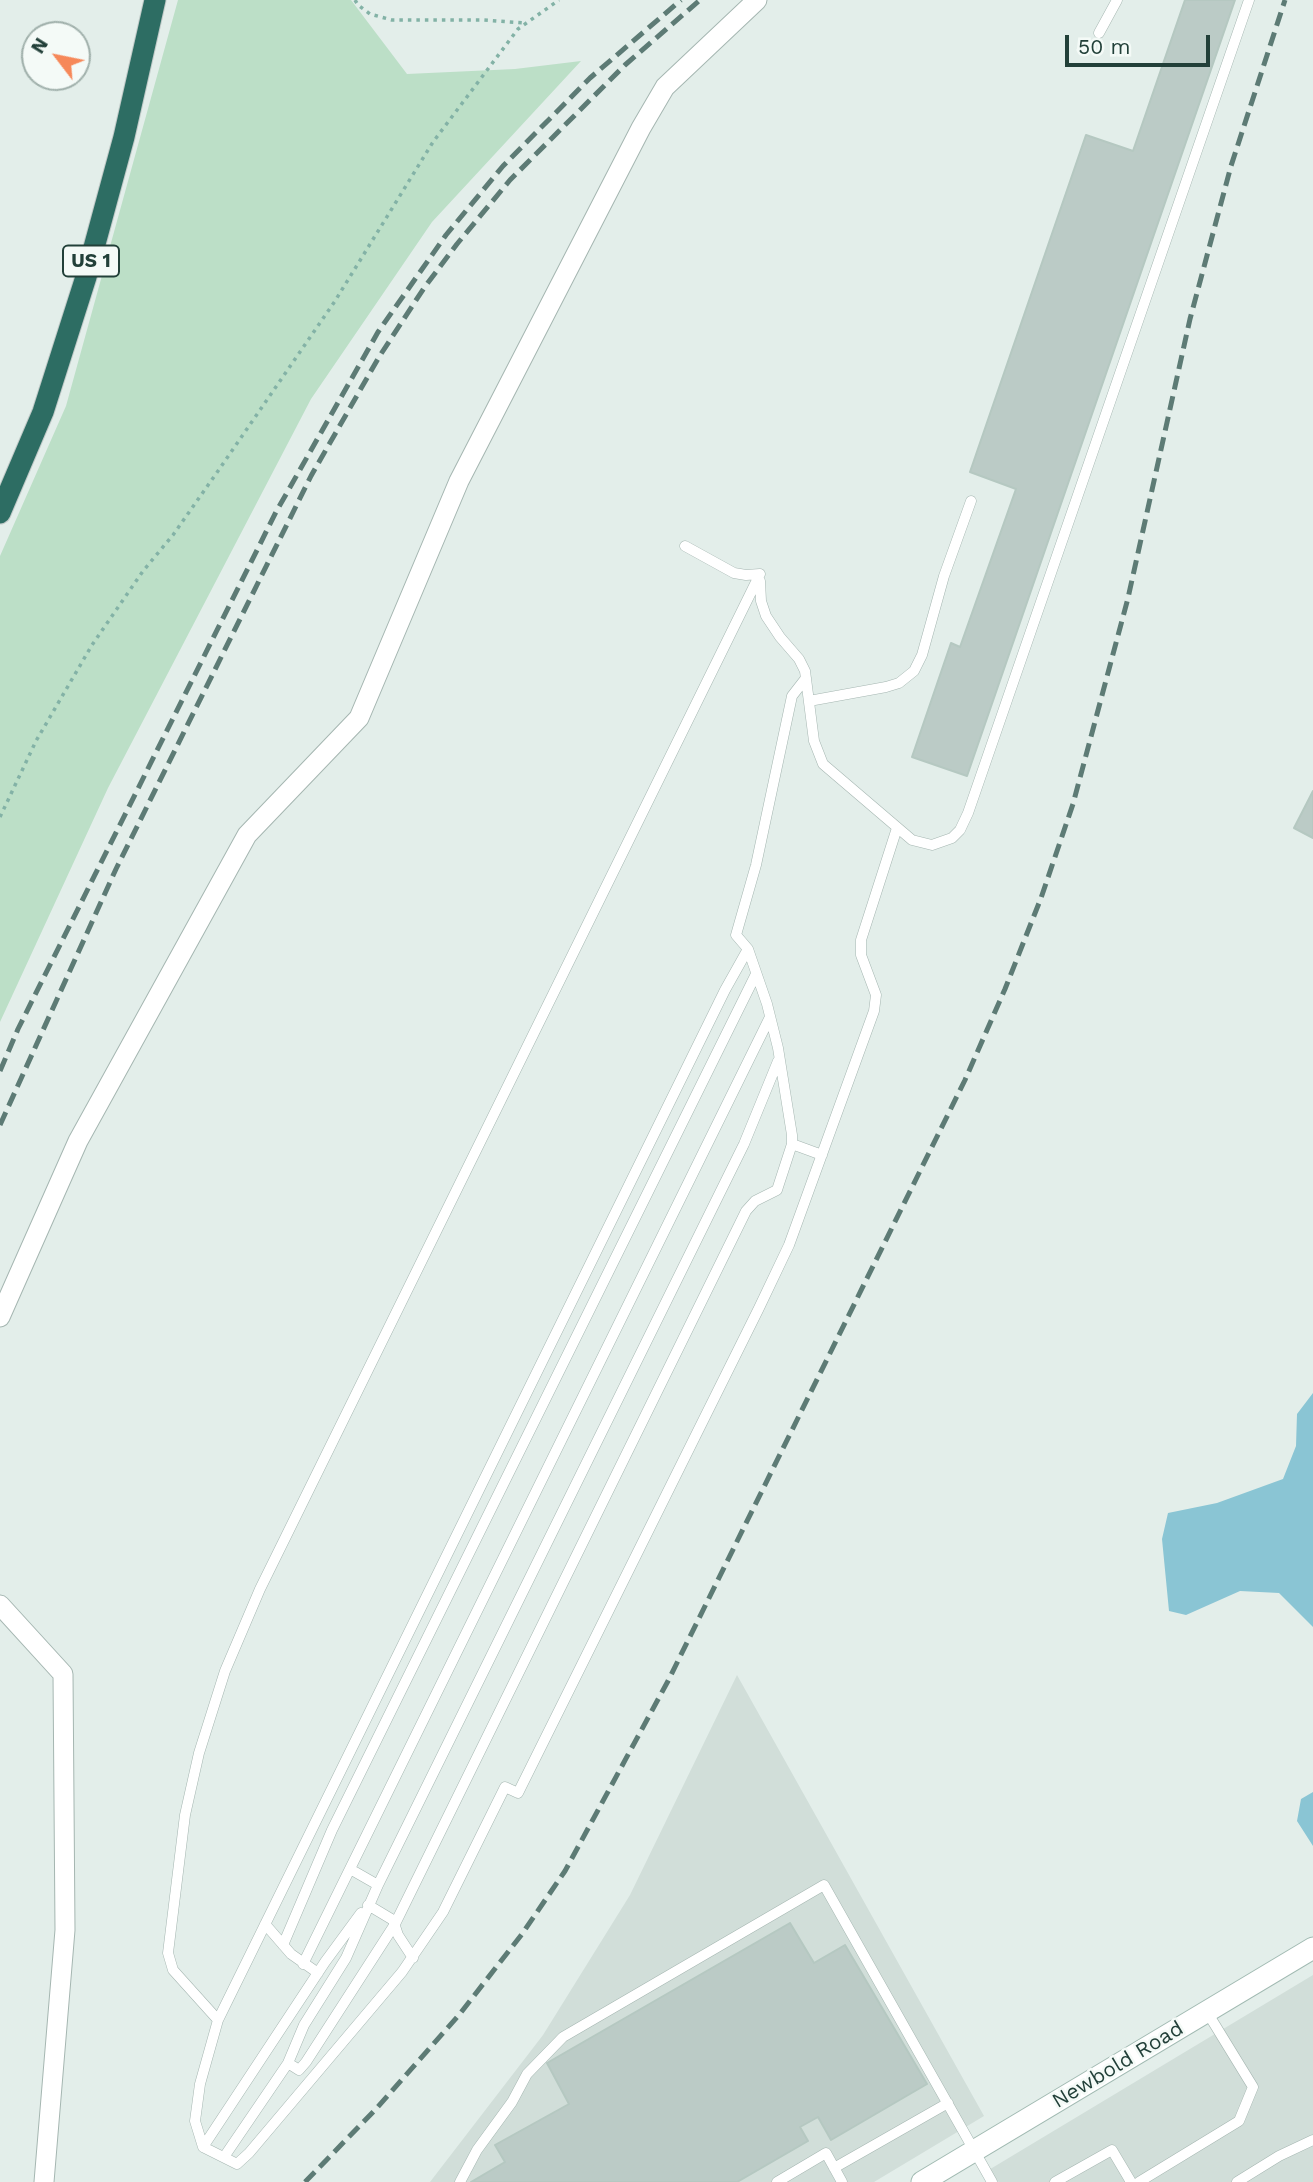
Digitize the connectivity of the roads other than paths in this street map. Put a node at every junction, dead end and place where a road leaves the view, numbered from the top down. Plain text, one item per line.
1 (155, 0) edge
2 (757, 0) edge
3 (1116, 0) edge
4 (1249, 0) edge
5 (1099, 33) dead end
6 (971, 500) dead end
7 (0, 513) edge
8 (685, 547) dead end
9 (760, 574) junction
10 (806, 678) junction
11 (809, 701) junction
12 (897, 828) junction
13 (748, 949) junction
14 (756, 974) junction
15 (770, 1017) junction
16 (779, 1057) junction
17 (792, 1144) junction
18 (822, 1155) junction
19 (0, 1317) edge
20 (0, 1605) edge
21 (349, 1869) junction
22 (378, 1885) junction
23 (368, 1905) junction
24 (265, 1924) junction
25 (395, 1924) junction
26 (283, 1945) junction
27 (1313, 1948) edge
28 (413, 1958) junction
29 (303, 1964) junction
30 (318, 1973) junction
31 (1207, 2012) junction
32 (218, 2020) junction
33 (288, 2063) junction
34 (948, 2103) junction
35 (1313, 2140) edge
36 (203, 2147) junction
37 (976, 2150) junction
38 (224, 2157) junction
39 (835, 2168) junction
40 (460, 2181) edge
41 (44, 2182) edge
42 (778, 2182) edge
43 (842, 2182) edge
44 (922, 2182) edge
45 (992, 2182) edge
46 (1055, 2182) edge
47 (1131, 2182) edge
48 (1139, 2182) edge
49 (1237, 2182) edge

1 - 7 highway, US 1
2 - 19 street
3 - 5 lane
4 - 12 lane
6 - 11 lane
8 - 9 lane
9 - 10 lane
9 - 32 lane
10 - 11 lane
10 - 13 lane
11 - 12 lane
12 - 18 lane
13 - 14 lane
13 - 24 lane
14 - 15 lane
14 - 26 lane
15 - 16 lane
15 - 21 lane
16 - 17 lane
16 - 22 lane
17 - 18 lane
17 - 25 lane
18 - 28 lane
20 - 41 street
21 - 22 lane
21 - 29 lane
22 - 23 lane
23 - 25 lane
23 - 30 lane
23 - 33 lane
24 - 26 lane
24 - 32 lane
25 - 28 lane
25 - 33 lane
26 - 29 lane
27 - 31 main road, Newbold Road
28 - 38 lane
29 - 30 lane
30 - 36 lane
31 - 37 main road, Newbold Road
31 - 48 lane
32 - 36 lane
33 - 38 lane
34 - 37 lane
34 - 39 lane
34 - 40 lane
35 - 49 lane
36 - 38 lane
37 - 44 main road, Newbold Road
37 - 45 lane
39 - 42 lane
39 - 43 lane
46 - 47 lane

